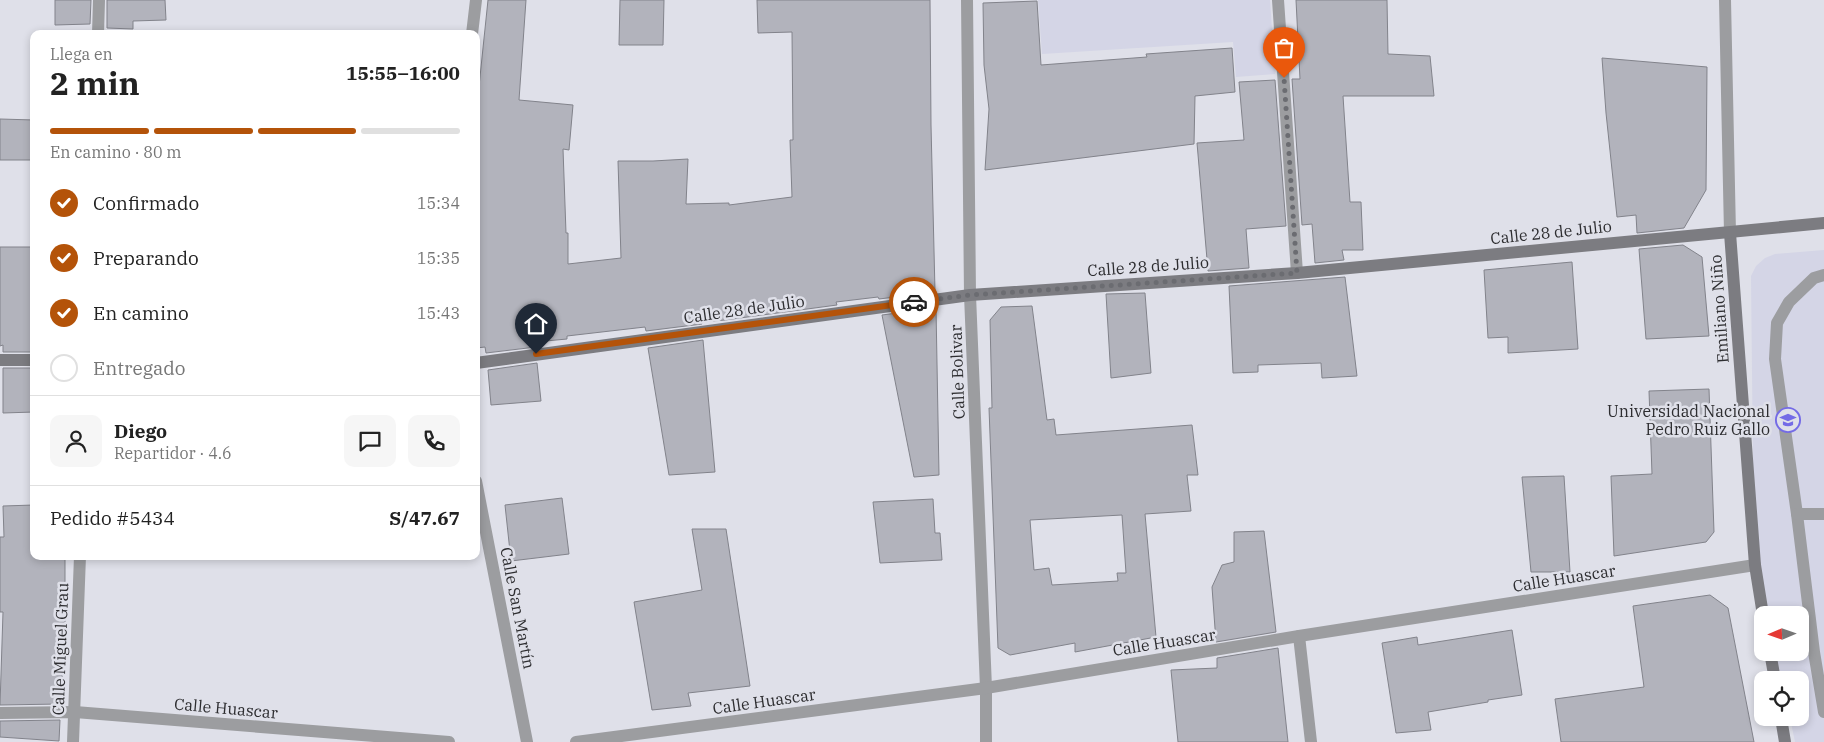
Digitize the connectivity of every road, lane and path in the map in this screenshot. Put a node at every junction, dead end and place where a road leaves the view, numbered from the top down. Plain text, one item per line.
1 (99, 0) edge
2 (476, 0) edge
3 (967, 0) edge
4 (1278, 0) edge
5 (1724, 0) edge
6 (98, 30) edge
7 (472, 30) edge
8 (1824, 223) edge
9 (1730, 233) junction
10 (1297, 273) junction
11 (1824, 276) edge
12 (970, 295) junction
13 (0, 360) edge
14 (30, 360) edge
15 (480, 362) edge
16 (480, 501) edge
17 (1797, 514) junction
18 (1824, 514) edge
19 (80, 560) edge
20 (1755, 565) junction
21 (1762, 606) edge
22 (1299, 636) junction
23 (986, 688) junction
24 (75, 712) junction
25 (1824, 712) edge
26 (0, 713) edge
27 (1782, 726) edge
28 (73, 742) edge
29 (449, 742) edge
30 (527, 742) edge
31 (576, 742) edge
32 (986, 742) edge
33 (1311, 742) edge
34 (1785, 742) edge

1 - 6 street
2 - 7 street
3 - 12 street, Calle Bolivar
4 - 10 street
5 - 9 street, Emiliano Niño
8 - 9 street, Calle 28 de Julio
9 - 10 street, Calle 28 de Julio
9 - 20 street, Emiliano Niño
10 - 12 street, Calle 28 de Julio
11 - 17 street
12 - 15 street, Calle 28 de Julio
12 - 23 street, Calle Bolivar
13 - 14 street
16 - 30 street, Calle San Martín
17 - 18 street
17 - 25 street
19 - 24 street, Calle Miguel Grau
20 - 21 street, Emiliano Niño
20 - 22 street, Calle Huascar
22 - 23 street, Calle Huascar
22 - 33 street
23 - 31 street, Calle Huascar
23 - 32 street, Calle Bolivar
24 - 26 street, Calle Huascar
24 - 28 street, Calle Miguel Grau
24 - 29 street, Calle Huascar
27 - 34 street

